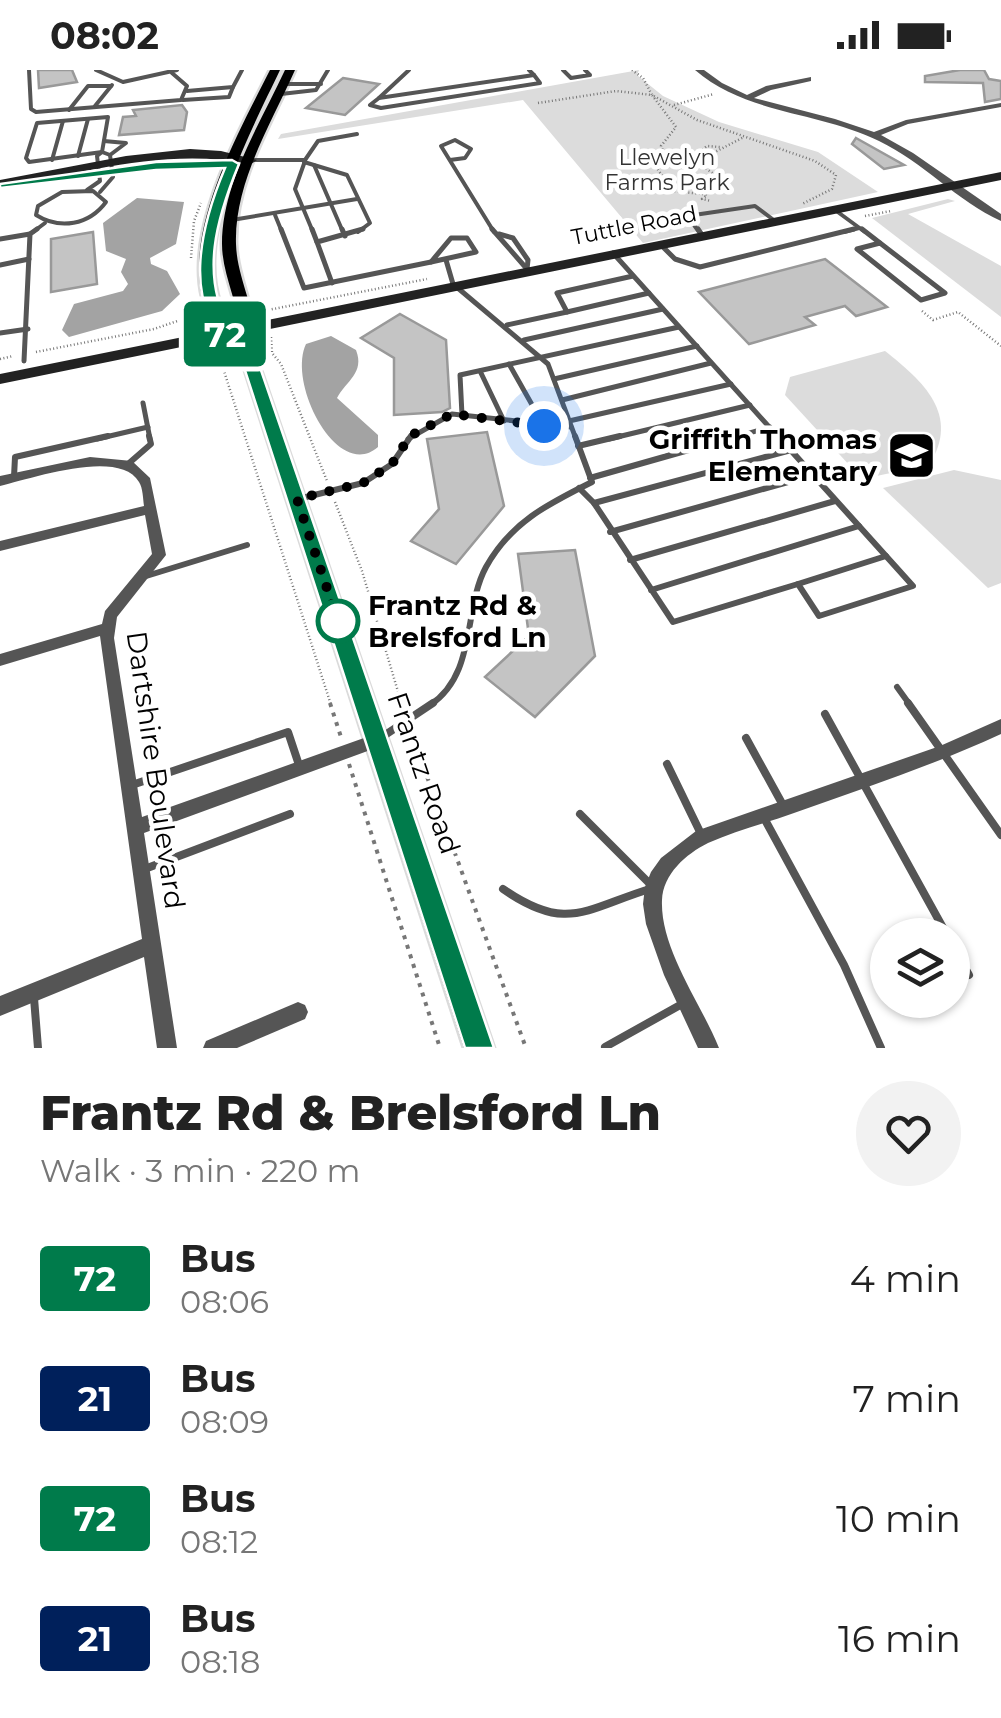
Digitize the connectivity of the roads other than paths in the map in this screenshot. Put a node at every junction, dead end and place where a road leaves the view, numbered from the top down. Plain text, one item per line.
1 (29, 70) edge
2 (96, 70) edge
3 (242, 70) edge
4 (274, 70) edge
5 (290, 70) edge
6 (328, 70) edge
7 (409, 70) edge
8 (563, 70) edge
9 (585, 70) edge
10 (698, 70) edge
11 (175, 72) edge
12 (532, 72) edge
13 (808, 79) dead end
14 (116, 80) junction
15 (322, 84) junction
16 (110, 86) junction
17 (233, 88) junction
18 (282, 89) junction
19 (187, 91) junction
20 (379, 98) junction
21 (746, 99) junction
22 (181, 100) junction
23 (1001, 105) edge
24 (94, 108) junction
25 (69, 110) junction
26 (88, 119) junction
27 (63, 121) junction
28 (357, 134) dead end
29 (874, 134) junction
30 (104, 141) junction
31 (78, 156) junction
32 (52, 160) junction
33 (234, 160) junction
34 (252, 160) junction
35 (450, 160) junction
36 (305, 161) junction
37 (105, 164) junction
38 (314, 164) junction
39 (1001, 176) edge
40 (0, 184) edge
41 (953, 186) junction
42 (87, 190) junction
43 (98, 193) junction
44 (358, 199) junction
45 (330, 204) junction
46 (304, 209) junction
47 (834, 209) junction
48 (274, 215) junction
49 (1001, 218) edge
50 (230, 220) junction
51 (775, 221) junction
52 (46, 222) junction
53 (860, 228) junction
54 (498, 233) junction
55 (30, 234) junction
56 (702, 235) junction
57 (345, 236) junction
58 (0, 238) edge
59 (317, 242) junction
60 (880, 243) junction
61 (659, 244) junction
62 (207, 248) junction
63 (613, 252) junction
64 (30, 259) junction
65 (446, 260) junction
66 (431, 262) junction
67 (0, 264) edge
68 (527, 269) junction
69 (634, 276) junction
70 (452, 279) junction
71 (332, 284) junction
72 (649, 293) junction
73 (664, 309) junction
74 (567, 312) junction
75 (245, 319) junction
76 (506, 326) junction
77 (680, 327) junction
78 (29, 329) junction
79 (223, 330) junction
80 (0, 334) edge
81 (522, 341) junction
82 (697, 346) junction
83 (246, 350) junction
84 (25, 357) junction
85 (540, 357) junction
86 (0, 362) edge
87 (712, 363) junction
88 (509, 364) junction
89 (480, 371) junction
90 (0, 379) edge
91 (554, 379) junction
92 (731, 384) junction
93 (562, 400) junction
94 (143, 403) dead end
95 (750, 405) junction
96 (462, 415) junction
97 (504, 422) junction
98 (570, 424) junction
99 (544, 426) junction
100 (148, 428) junction
101 (770, 428) junction
102 (578, 446) junction
103 (791, 450) junction
104 (128, 464) junction
105 (813, 475) junction
106 (590, 478) junction
107 (7, 480) edge
108 (579, 488) junction
109 (297, 499) junction
110 (836, 501) junction
111 (594, 503) junction
112 (151, 509) junction
113 (859, 526) junction
114 (610, 532) junction
115 (0, 546) edge
116 (247, 546) dead end
117 (886, 556) junction
118 (630, 560) junction
119 (142, 577) junction
120 (798, 584) junction
121 (650, 590) junction
122 (107, 628) junction
123 (0, 660) edge
124 (898, 687) dead end
125 (826, 714) dead end
126 (1001, 726) edge
127 (746, 738) dead end
128 (378, 740) junction
129 (944, 752) junction
130 (667, 764) dead end
131 (300, 768) junction
132 (864, 781) junction
133 (128, 786) junction
134 (785, 809) junction
135 (290, 814) dead end
136 (580, 814) dead end
137 (764, 817) junction
138 (134, 828) junction
139 (1001, 835) edge
140 (702, 837) junction
141 (141, 871) junction
142 (654, 888) junction
143 (504, 889) dead end
144 (938, 918) edge
145 (152, 944) junction
146 (34, 992) junction
147 (687, 1000) junction
148 (0, 1006) edge
149 (298, 1012) dead end
150 (605, 1047) edge
151 (38, 1048) edge
152 (166, 1048) edge
153 (213, 1048) edge
154 (480, 1048) edge
155 (710, 1048) edge
156 (882, 1048) edge

1 - 25 lane
2 - 14 lane
3 - 17 lane
4 - 33 main road
5 - 18 main road
6 - 15 lane
7 - 20 lane
8 - 9 lane
10 - 21 street
11 - 14 lane
11 - 19 lane
12 - 20 lane
12 - 20 lane
13 - 21 street
14 - 16 lane
15 - 18 lane
15 - 18 lane
16 - 24 lane
16 - 25 lane
17 - 19 lane
17 - 22 lane
18 - 34 main road
19 - 22 lane
21 - 29 street
22 - 24 lane
23 - 29 street
24 - 25 lane
26 - 27 lane
26 - 30 lane
26 - 31 lane
27 - 32 lane
27 - 32 lane
28 - 36 lane
29 - 41 street
30 - 37 lane
30 - 37 lane
31 - 32 lane
31 - 37 lane
33 - 34 main road
33 - 37 main road
33 - 62 main road
34 - 36 lane
34 - 50 main road
35 - 35 lane
35 - 54 lane
36 - 38 lane
36 - 46 lane
37 - 40 main road
37 - 42 lane
37 - 43 lane
38 - 44 lane
38 - 45 lane
39 - 41 main road, Tuttle Road
41 - 47 main road, Tuttle Road
41 - 49 street
42 - 43 lane
42 - 52 lane
43 - 52 lane
44 - 45 lane
44 - 57 lane
45 - 46 lane
45 - 57 lane
46 - 48 lane
46 - 59 lane
47 - 51 main road, Tuttle Road
47 - 53 lane
48 - 50 lane
48 - 71 lane
50 - 75 main road
51 - 56 main road, Tuttle Road
51 - 56 lane
52 - 55 lane
53 - 60 lane
53 - 61 lane
54 - 68 lane
54 - 68 lane
55 - 58 lane
55 - 64 lane
56 - 61 main road, Tuttle Road
57 - 59 lane
59 - 71 lane
60 - 60 lane
61 - 63 main road, Tuttle Road
62 - 75 main road
62 - 79 main road
63 - 68 main road, Tuttle Road
63 - 69 lane
64 - 67 lane
64 - 78 lane
65 - 66 lane
65 - 66 lane
65 - 70 lane
66 - 71 lane
68 - 70 main road, Tuttle Road
69 - 72 lane
69 - 74 lane
70 - 75 main road, Tuttle Road
70 - 76 lane
72 - 73 lane
72 - 74 lane
73 - 77 lane
73 - 81 lane
74 - 76 lane
75 - 79 main road, Tuttle Road
75 - 83 main road
76 - 81 lane
77 - 82 lane
77 - 85 lane
78 - 80 lane
78 - 84 lane
79 - 83 main road
79 - 84 main road
79 - 90 main road
81 - 85 lane
82 - 87 lane
82 - 91 lane
83 - 109 main road, Frantz Road
84 - 86 main road
85 - 88 lane
85 - 91 lane
87 - 92 lane
87 - 93 lane
88 - 89 lane
88 - 99 lane
89 - 96 lane
89 - 97 lane
91 - 93 lane
92 - 95 lane
92 - 98 lane
93 - 98 lane
94 - 100 lane
95 - 101 lane
95 - 102 lane
96 - 97 lane
96 - 109 lane
97 - 99 lane
98 - 99 lane
98 - 102 lane
100 - 104 lane
100 - 107 lane
101 - 103 lane
101 - 106 lane
102 - 106 lane
103 - 105 lane
103 - 111 lane
104 - 107 street
104 - 112 street, Dartshire Boulevard
105 - 110 lane
105 - 114 lane
106 - 108 lane
108 - 111 lane
108 - 128 lane
109 - 128 main road, Frantz Road
110 - 113 lane
110 - 118 lane
111 - 114 lane
112 - 115 street
112 - 119 street, Dartshire Boulevard
113 - 117 lane
113 - 121 lane
114 - 118 lane
116 - 119 lane
117 - 120 lane
117 - 120 lane
118 - 121 lane
119 - 122 street, Dartshire Boulevard
120 - 121 lane
122 - 123 street
122 - 133 street, Dartshire Boulevard
124 - 129 lane
125 - 132 lane
126 - 129 street
127 - 134 lane
128 - 131 street
128 - 154 main road, Frantz Road
129 - 132 street
129 - 139 lane
130 - 140 lane
131 - 133 lane
131 - 138 street
132 - 134 street
132 - 144 lane
133 - 138 street, Dartshire Boulevard
134 - 137 street
135 - 141 lane
136 - 142 lane
137 - 140 street
137 - 156 lane
138 - 141 street, Dartshire Boulevard
140 - 142 street
141 - 145 street, Dartshire Boulevard
142 - 143 lane
142 - 147 street
145 - 146 street
145 - 152 street, Dartshire Boulevard
146 - 148 street
146 - 151 lane
147 - 150 lane
147 - 155 street
149 - 153 street

